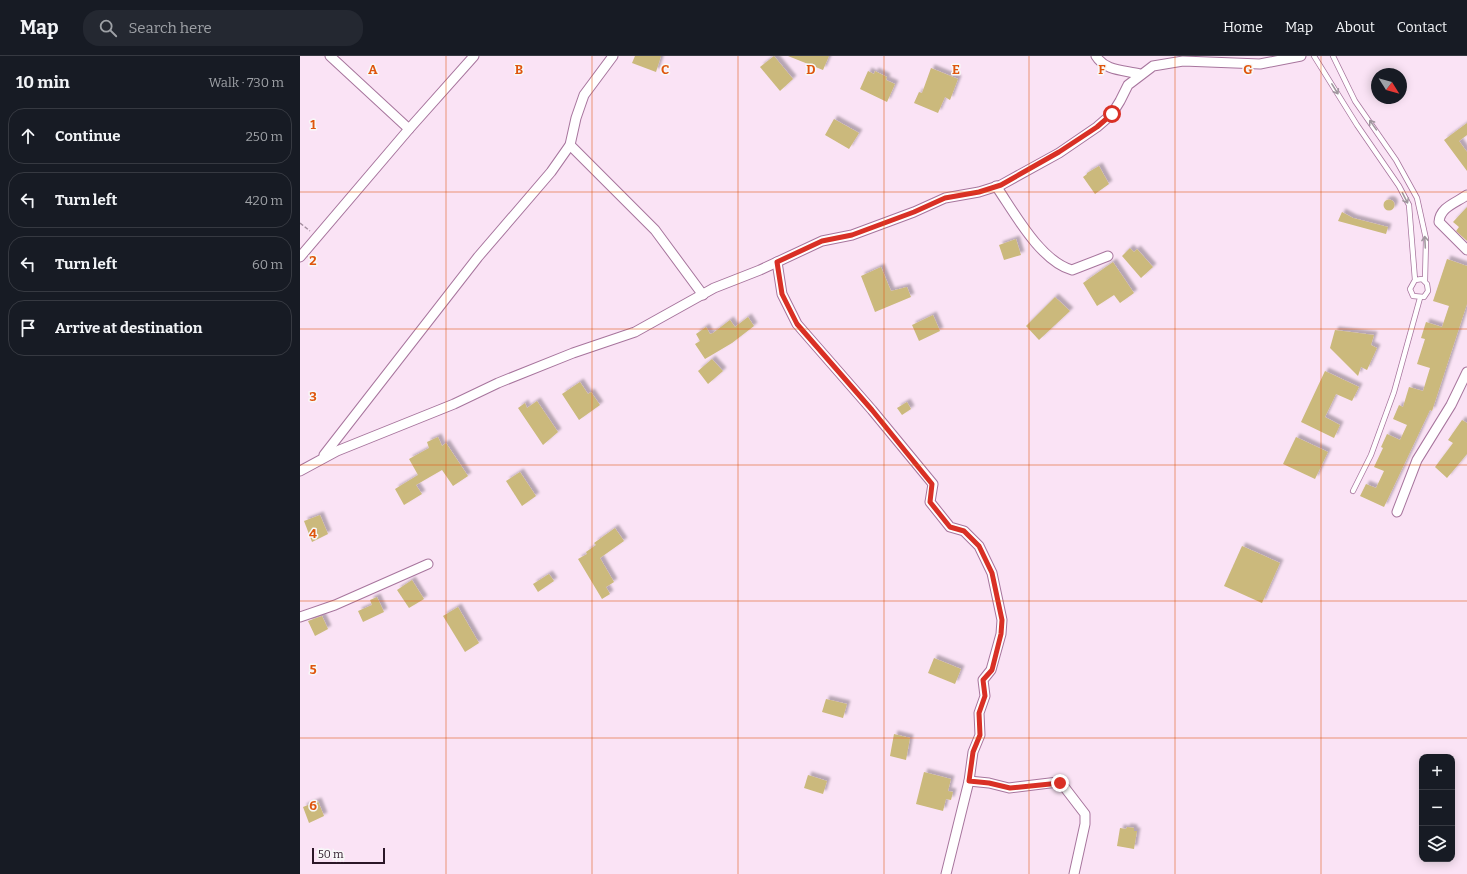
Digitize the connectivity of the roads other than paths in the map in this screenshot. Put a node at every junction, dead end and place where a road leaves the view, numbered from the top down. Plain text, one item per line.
1 (330, 56) edge
2 (474, 56) edge
3 (613, 56) edge
4 (1096, 56) edge
5 (1301, 56) edge
6 (1314, 56) edge
7 (1333, 56) edge
8 (1140, 74) junction
9 (409, 129) junction
10 (570, 144) junction
11 (996, 186) junction
12 (1467, 195) edge
13 (1467, 250) edge
14 (1108, 256) dead end
15 (300, 257) edge
16 (777, 262) junction
17 (1415, 280) junction
18 (1425, 281) junction
19 (703, 295) junction
20 (1420, 298) junction
21 (1467, 372) edge
22 (322, 459) junction
23 (300, 470) edge
24 (1353, 492) dead end
25 (1397, 512) dead end
26 (428, 564) dead end
27 (300, 617) edge
28 (969, 781) junction
29 (946, 874) edge
30 (1074, 874) edge

1 - 9 street
2 - 9 street
3 - 10 street
4 - 8 street
5 - 8 street
6 -> 17 lane
18 -> 7 lane
8 - 11 street
9 - 15 street
10 - 19 street
10 - 22 street
11 - 14 street
11 - 16 street
12 - 13 street
16 - 19 street
16 - 28 street
17 - 18 lane
17 - 20 lane
18 - 20 lane
19 - 22 street
20 - 24 lane
21 - 25 street
22 - 23 street
26 - 27 street
28 - 29 street
28 - 30 street

